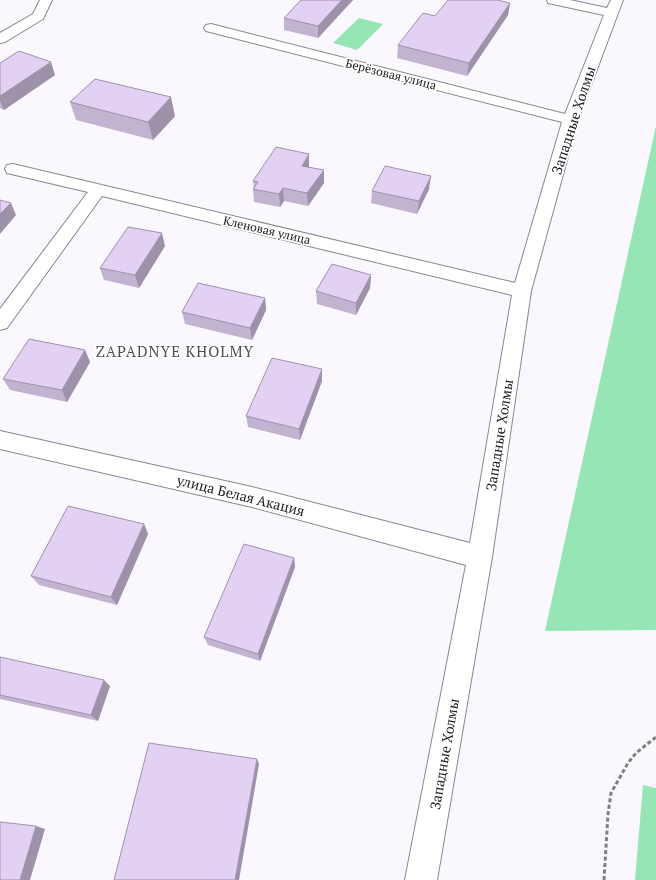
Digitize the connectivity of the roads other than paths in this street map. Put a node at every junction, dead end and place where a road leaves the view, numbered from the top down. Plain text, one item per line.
1 (46, 0) edge
2 (553, 0) edge
3 (614, 7) edge
4 (211, 28) dead end
5 (0, 39) edge
6 (570, 120) junction
7 (13, 169) dead end
8 (98, 190) junction
9 (522, 291) junction
10 (0, 323) edge
11 (0, 440) edge
12 (480, 556) junction
13 (420, 880) edge

1 - 5 street
2 - 3 street
3 - 6 street, Западные Холмы
4 - 6 street, Берёзовая улица
6 - 9 street, Западные Холмы
7 - 8 street, Кленовая улица
8 - 9 street, Кленовая улица
8 - 10 street
9 - 12 street, Западные Холмы
11 - 12 street, улица Белая Акация
12 - 13 street, Западные Холмы

